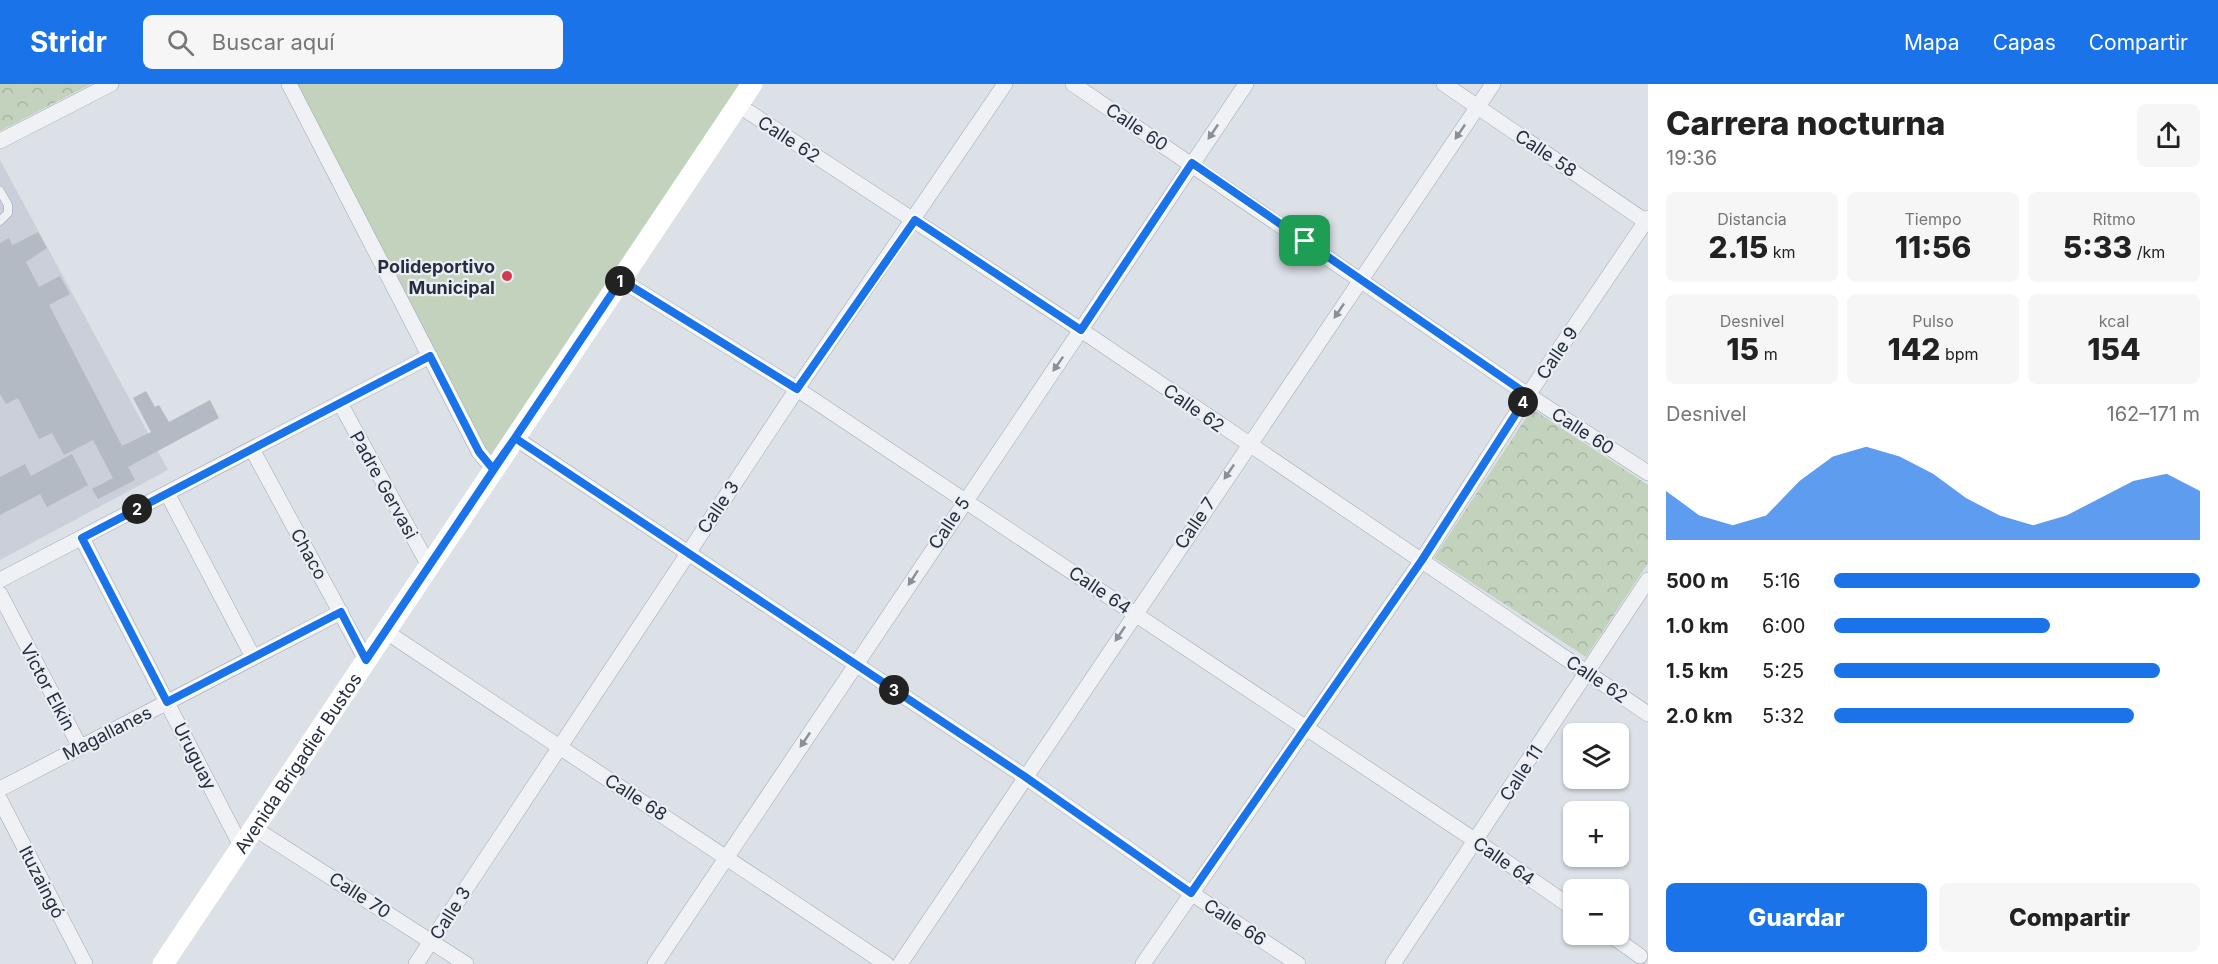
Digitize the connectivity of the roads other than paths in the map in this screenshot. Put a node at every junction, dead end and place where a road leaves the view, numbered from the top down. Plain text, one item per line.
1 (111, 84) edge
2 (289, 84) edge
3 (752, 84) edge
4 (1005, 84) edge
5 (1073, 84) edge
6 (1246, 84) edge
7 (1444, 84) edge
8 (1493, 84) edge
9 (738, 105) junction
10 (1478, 106) junction
11 (0, 141) edge
12 (1192, 163) junction
13 (0, 191) edge
14 (915, 220) junction
15 (0, 221) edge
16 (1647, 221) edge
17 (621, 280) junction
18 (1361, 280) junction
19 (1081, 330) junction
20 (430, 356) junction
21 (797, 389) junction
22 (1528, 395) junction
23 (340, 404) junction
24 (515, 438) junction
25 (1248, 446) junction
26 (252, 449) junction
27 (493, 469) junction
28 (1648, 473) edge
29 (167, 493) junction
30 (964, 500) junction
31 (82, 538) junction
32 (687, 553) junction
33 (1422, 560) junction
34 (429, 566) junction
35 (0, 580) edge
36 (1648, 580) edge
37 (0, 594) edge
38 (341, 612) junction
39 (1134, 613) junction
40 (386, 631) junction
41 (254, 657) junction
42 (366, 660) junction
43 (856, 665) junction
44 (1586, 672) junction
45 (167, 702) junction
46 (1648, 714) edge
47 (1305, 730) junction
48 (558, 746) junction
49 (80, 747) junction
50 (1024, 776) junction
51 (0, 789) edge
52 (0, 800) edge
53 (254, 828) junction
54 (1476, 841) junction
55 (241, 846) junction
56 (727, 857) junction
57 (1191, 893) junction
58 (1563, 901) edge
59 (432, 941) junction
60 (1626, 945) edge
61 (1641, 955) edge
62 (84, 964) edge
63 (163, 964) edge
64 (416, 964) edge
65 (466, 964) edge
66 (655, 964) edge
67 (886, 964) edge
68 (900, 964) edge
69 (1143, 964) edge
70 (1298, 964) edge
71 (1393, 964) edge

1 - 11 street
2 - 20 street
3 - 9 street, Avenida Brigadier Bustos
4 - 14 street, Calle 3
5 - 12 street, Calle 60
6 -> 12 street, Calle 5
7 - 10 street, Calle 58
8 - 10 street, Calle 7
9 - 14 street, Calle 62
9 - 17 street, Avenida Brigadier Bustos
10 - 16 street, Calle 58
10 -> 18 street, Calle 7
12 - 18 street, Calle 60
12 - 19 street, Calle 5
13 - 15 lane
14 - 19 street, Calle 62
14 - 21 street, Calle 3
16 - 22 street, Calle 9
17 - 21 street, Calle 64
17 - 24 street, Avenida Brigadier Bustos
18 - 22 street, Calle 60
18 -> 25 street, Calle 7
19 - 25 street, Calle 62
19 -> 30 street, Calle 5
20 - 23 street
20 - 27 street
21 - 30 street, Calle 64
21 - 32 street, Calle 3
22 - 28 street, Calle 60
22 - 33 street, Calle 9
23 - 26 street
23 - 34 street, Padre Gervasi
24 - 27 street, Avenida Brigadier Bustos
24 - 32 street, Calle 66
25 - 33 street, Calle 62
25 -> 39 street, Calle 7
26 - 29 street
26 - 38 street, Chaco
27 - 34 street, Avenida Brigadier Bustos
29 - 31 street
29 - 41 street
30 - 39 street, Calle 64
30 -> 43 street, Calle 5
31 - 35 street
31 - 45 street, Uruguay
32 - 43 street, Calle 66
32 - 48 street, Calle 3
33 - 44 street, Calle 62
33 - 47 street, Calle 9
34 - 40 street, Avenida Brigadier Bustos
36 - 44 street, Calle 11
37 - 49 street, Victor Elkin
38 - 41 street, Magallanes
38 - 42 street, Chaco
39 - 47 street, Calle 64
39 -> 50 street, Calle 7
40 - 42 street, Avenida Brigadier Bustos
40 - 48 street, Calle 68
41 - 45 street, Magallanes
42 - 53 street, Avenida Brigadier Bustos
43 - 50 street, Calle 66
43 -> 56 street, Calle 5
44 - 46 street, Calle 62
44 - 54 street, Calle 11
45 - 49 street, Magallanes
45 - 55 street, Uruguay
47 - 54 street, Calle 64
47 - 57 street, Calle 9
48 - 56 street, Calle 68
48 - 59 street, Calle 3
49 - 51 street, Magallanes
50 - 57 street, Calle 66
50 - 68 street, Calle 7
52 - 62 street, Ituzaingó
53 - 55 street, Avenida Brigadier Bustos
53 - 59 street, Calle 70
54 - 58 street, Calle 64
54 - 71 street, Calle 11
55 - 63 street, Avenida Brigadier Bustos
56 - 66 street, Calle 5
56 - 67 street, Calle 68
57 - 69 street, Calle 9
57 - 70 street, Calle 66
59 - 64 street, Calle 3
59 - 65 street, Calle 70
60 - 61 street

